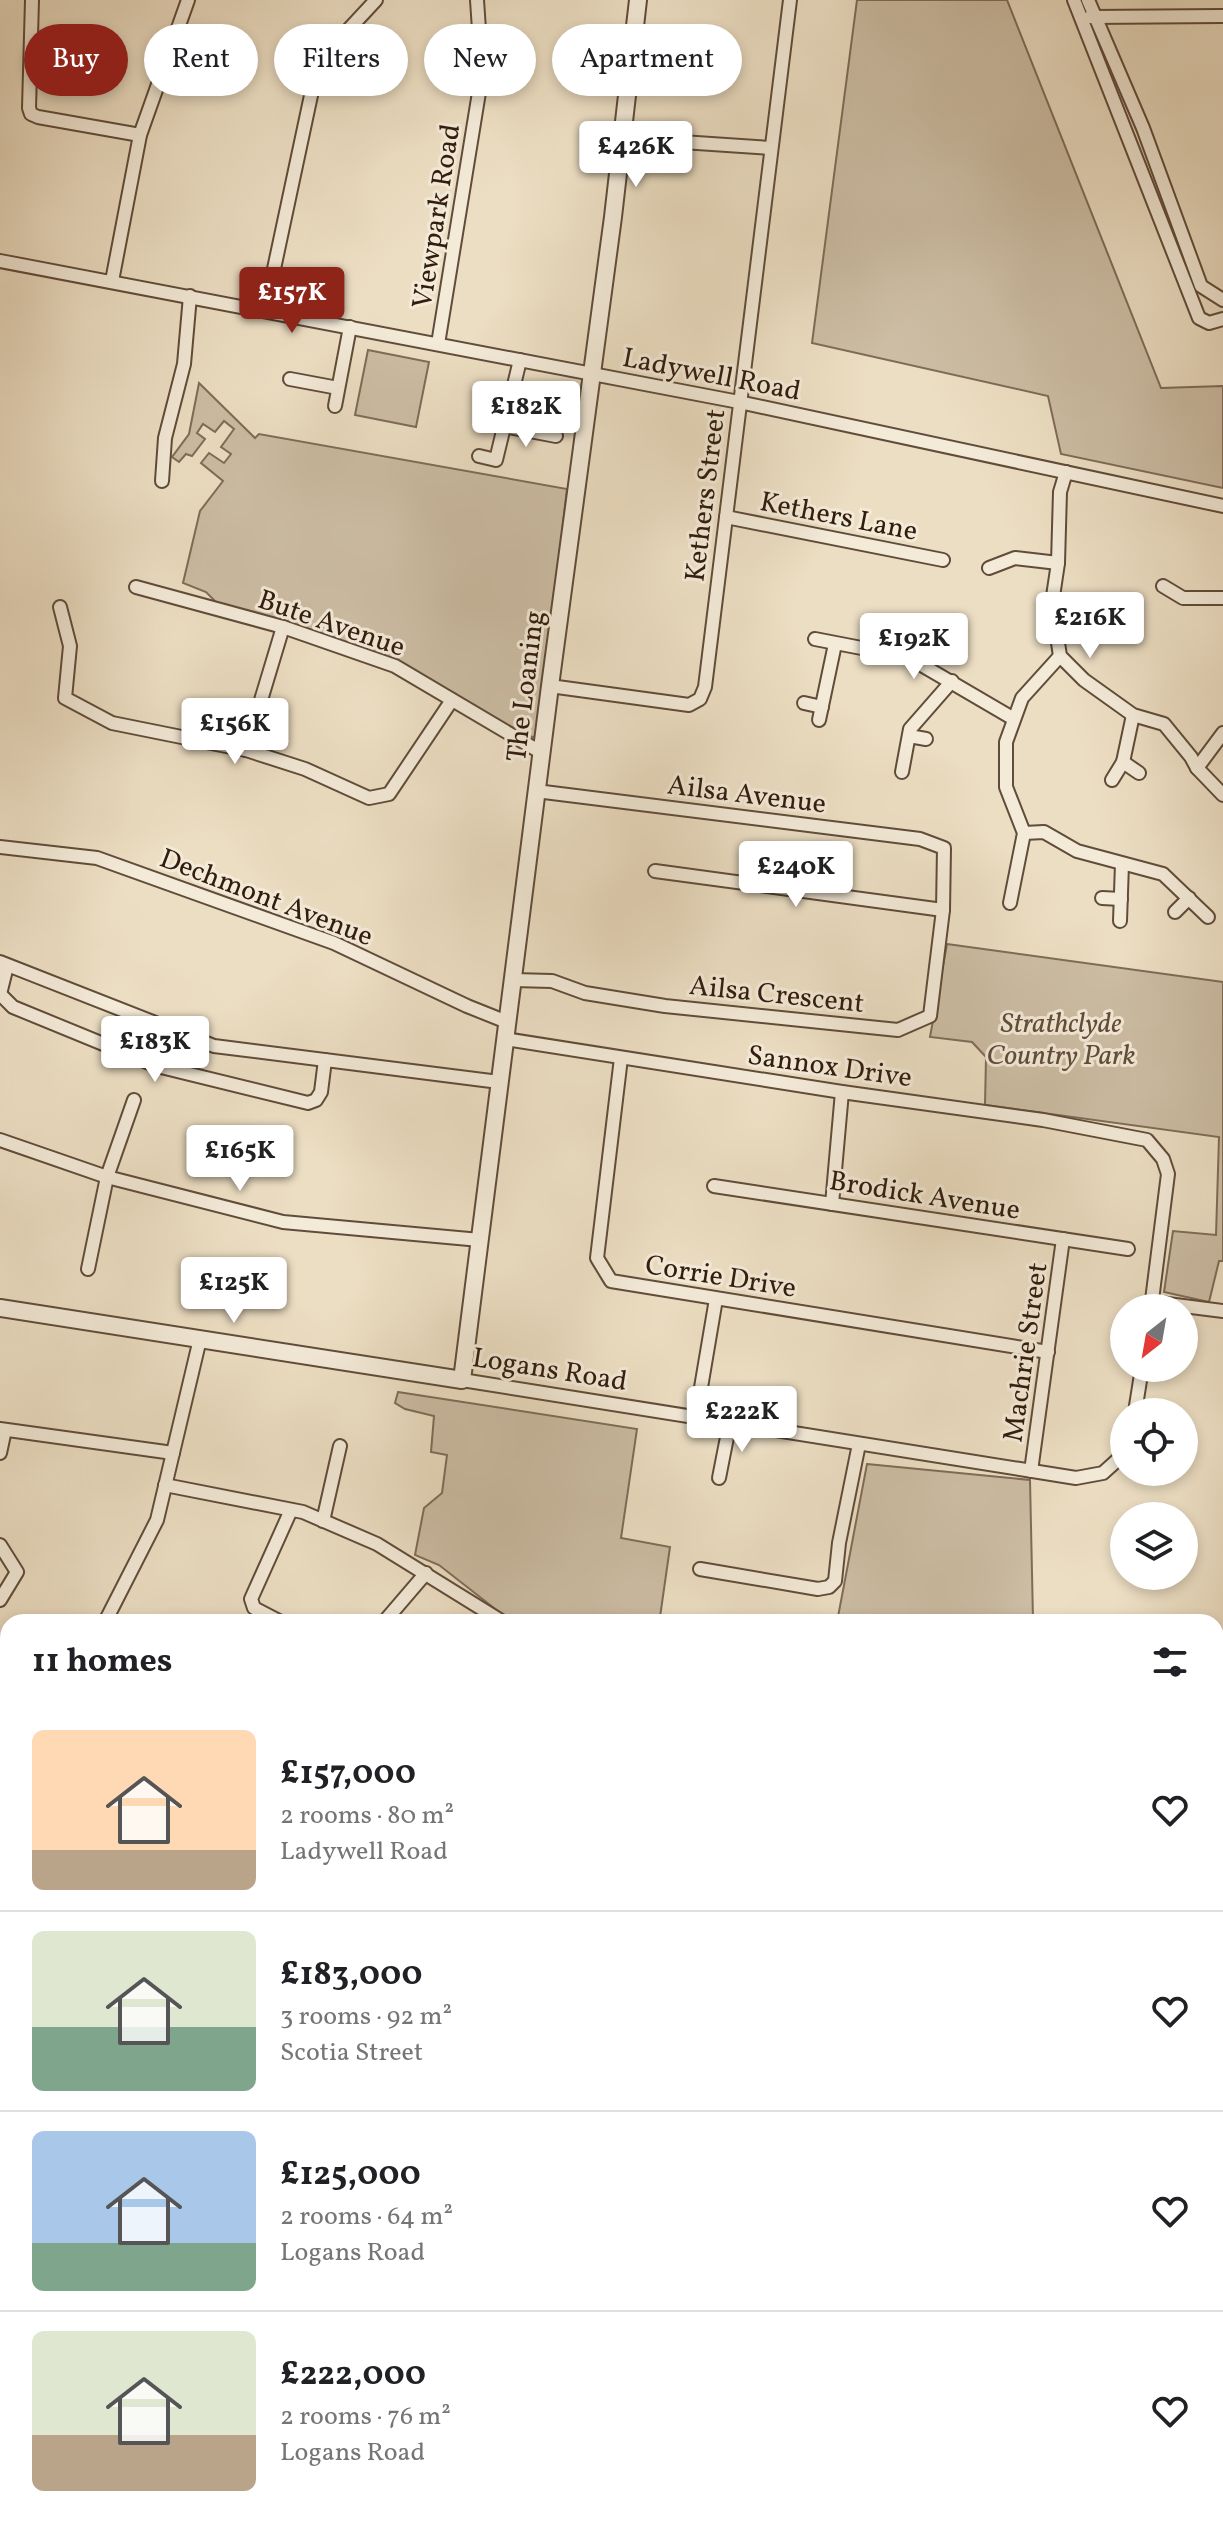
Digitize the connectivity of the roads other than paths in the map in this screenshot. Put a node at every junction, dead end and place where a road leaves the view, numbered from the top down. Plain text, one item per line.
1 (32, 0) edge
2 (188, 0) edge
3 (376, 0) edge
4 (477, 0) edge
5 (638, 0) edge
6 (790, 0) edge
7 (1074, 0) edge
8 (1088, 0) edge
9 (1080, 16) junction
10 (1223, 16) edge
11 (1095, 18) junction
12 (140, 135) junction
13 (622, 138) junction
14 (771, 148) junction
15 (0, 261) edge
16 (112, 281) junction
17 (190, 296) junction
18 (1219, 298) edge
19 (265, 311) junction
20 (1222, 319) edge
21 (350, 327) junction
22 (438, 344) junction
23 (520, 360) junction
24 (592, 373) junction
25 (290, 379) dead end
26 (338, 388) junction
27 (739, 402) junction
28 (335, 406) dead end
29 (503, 426) junction
30 (556, 436) dead end
31 (479, 456) dead end
32 (1066, 472) junction
33 (162, 481) dead end
34 (1223, 506) edge
35 (726, 517) junction
36 (943, 560) dead end
37 (1058, 563) junction
38 (989, 568) dead end
39 (1163, 586) dead end
40 (136, 587) dead end
41 (1223, 598) edge
42 (60, 607) dead end
43 (283, 627) junction
44 (815, 639) dead end
45 (835, 644) junction
46 (1060, 656) junction
47 (952, 681) junction
48 (550, 686) junction
49 (452, 700) junction
50 (804, 703) dead end
51 (822, 707) junction
52 (1133, 715) junction
53 (1014, 719) junction
54 (819, 720) dead end
55 (1223, 733) edge
56 (909, 736) junction
57 (926, 739) dead end
58 (246, 750) junction
59 (542, 753) junction
60 (1123, 762) junction
61 (1197, 768) junction
62 (902, 772) dead end
63 (1139, 773) dead end
64 (1112, 780) dead end
65 (536, 791) junction
66 (1223, 795) edge
67 (1024, 833) junction
68 (0, 847) edge
69 (946, 854) joint
70 (1122, 864) junction
71 (655, 871) dead end
72 (1102, 898) dead end
73 (1189, 898) junction
74 (1121, 899) junction
75 (1010, 903) dead end
76 (943, 910) junction
77 (1175, 912) dead end
78 (1208, 917) dead end
79 (1120, 921) dead end
80 (4, 964) edge
81 (513, 980) junction
82 (506, 1030) junction
83 (621, 1058) junction
84 (325, 1060) junction
85 (499, 1082) junction
86 (842, 1092) junction
87 (134, 1100) dead end
88 (0, 1140) edge
89 (107, 1177) junction
90 (714, 1186) dead end
91 (832, 1204) junction
92 (1063, 1239) junction
93 (480, 1240) junction
94 (1128, 1249) dead end
95 (88, 1269) dead end
96 (1152, 1294) edge
97 (716, 1299) junction
98 (0, 1308) edge
99 (1198, 1309) edge
100 (1223, 1311) edge
101 (200, 1339) junction
102 (1048, 1352) junction
103 (462, 1380) junction
104 (696, 1417) junction
105 (730, 1422) junction
106 (2, 1430) edge
107 (859, 1444) junction
108 (340, 1446) dead end
109 (0, 1453) edge
110 (173, 1453) junction
111 (1110, 1467) edge
112 (1031, 1471) junction
113 (719, 1478) dead end
114 (165, 1485) junction
115 (291, 1510) junction
116 (323, 1521) junction
117 (0, 1545) edge
118 (700, 1569) dead end
119 (426, 1573) junction
120 (0, 1600) edge
121 (109, 1614) edge
122 (266, 1614) edge
123 (391, 1614) edge
124 (490, 1614) edge

1 - 12 street
2 - 12 street
3 - 19 street
4 - 22 street, Viewpark Road
5 - 13 street, The Loaning
6 - 14 street, Kethers Street
7 - 9 street
8 - 11 street
9 - 11 street
9 - 20 street
10 - 11 street
11 - 18 street
12 - 16 street
13 - 14 street
13 - 24 street, The Loaning
14 - 27 street, Kethers Street
15 - 16 street, Ladywell Road
16 - 17 street, Ladywell Road
17 - 19 street, Ladywell Road
17 - 33 street
18 - 20 street
19 - 21 street, Ladywell Road
21 - 22 street, Ladywell Road
21 - 26 street
22 - 23 street, Ladywell Road
23 - 24 street, Ladywell Road
23 - 29 street
24 - 27 street, Ladywell Road
24 - 48 street, The Loaning
25 - 26 street
26 - 28 street
27 - 32 street, Ladywell Road
27 - 35 street, Kethers Street
29 - 30 street
29 - 31 street
32 - 34 street, Ladywell Road
32 - 37 street
35 - 36 street, Kethers Lane
35 - 48 street, Kethers Street
37 - 38 street
37 - 46 street
39 - 41 street
40 - 43 street, Bute Avenue
42 - 58 street
43 - 49 street, Bute Avenue
43 - 58 street
44 - 45 street
45 - 47 street
45 - 51 street
46 - 52 street
46 - 53 street
47 - 53 street
47 - 56 street
48 - 59 street, The Loaning
49 - 58 street
49 - 59 street, Bute Avenue
50 - 51 street
51 - 54 street
52 - 60 street
52 - 61 street
53 - 67 street
55 - 61 street
56 - 57 street
56 - 62 street
59 - 65 street, The Loaning
60 - 63 street
60 - 64 street
61 - 66 street
65 - 69 street, Ailsa Avenue
65 - 81 street, The Loaning
67 - 70 street
67 - 75 street
68 - 82 street, Dechmont Avenue
69 - 76 street, Ailsa Crescent
70 - 73 street
70 - 74 street
71 - 76 street
72 - 74 street
73 - 77 street
73 - 78 street
74 - 79 street
76 - 81 street, Ailsa Crescent
80 - 84 street
80 - 84 street
81 - 82 street, The Loaning
82 - 83 street, Sannox Drive
82 - 85 street, The Loaning
83 - 86 street, Sannox Drive
83 - 97 street, Corrie Drive
84 - 85 street
85 - 93 street, The Loaning
86 - 91 street
86 - 96 street, Sannox Drive
87 - 89 street
88 - 89 street
89 - 93 street
89 - 95 street
90 - 91 street, Brodick Avenue
91 - 92 street, Brodick Avenue
92 - 94 street, Brodick Avenue
92 - 102 street, Machrie Street
93 - 103 street, The Loaning
97 - 102 street, Corrie Drive
97 - 104 street
98 - 101 street, Logans Road
99 - 100 street
101 - 103 street, Logans Road
101 - 110 street
102 - 112 street, Machrie Street
103 - 104 street, Logans Road
104 - 105 street, Logans Road
105 - 107 street, Logans Road
105 - 113 street
106 - 109 street
106 - 110 street
107 - 112 street, Logans Road
107 - 118 street
108 - 116 street
110 - 114 street
111 - 112 street, Logans Road
114 - 115 street
114 - 121 street
115 - 116 street
115 - 122 street
116 - 119 street
117 - 120 street
119 - 123 street
119 - 124 street

